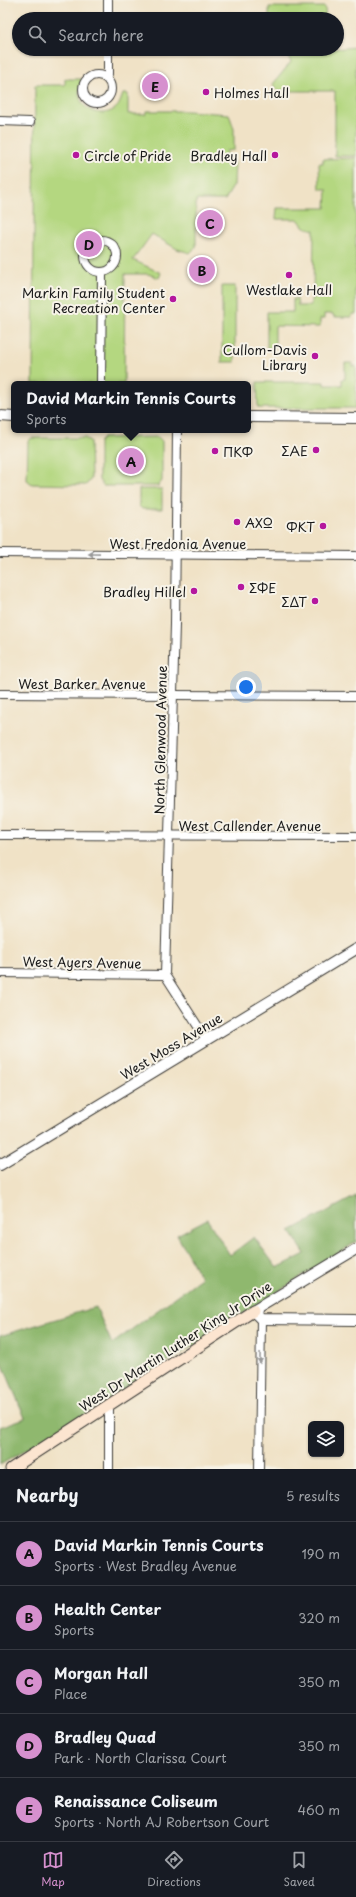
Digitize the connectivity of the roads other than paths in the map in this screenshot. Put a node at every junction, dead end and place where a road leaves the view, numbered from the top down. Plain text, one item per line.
1 (108, 0) edge
2 (108, 12) edge
3 (108, 56) edge
4 (106, 77) dead end
5 (0, 121) edge
6 (30, 122) dead end
7 (102, 272) junction
8 (101, 381) edge
9 (0, 416) edge
10 (11, 416) edge
11 (251, 417) edge
12 (356, 418) edge
13 (177, 433) edge
14 (0, 553) edge
15 (174, 555) junction
16 (356, 556) edge
17 (0, 694) edge
18 (173, 695) junction
19 (356, 696) edge
20 (0, 835) edge
21 (356, 836) edge
22 (170, 837) junction
23 (356, 949) edge
24 (0, 973) edge
25 (165, 975) junction
26 (206, 1039) junction
27 (0, 1165) edge
28 (356, 1249) edge
29 (257, 1315) junction
30 (356, 1320) edge
31 (109, 1405) junction
32 (11, 1469) edge
33 (109, 1469) edge
34 (259, 1469) edge

1 - 2 street
3 - 4 street
5 - 6 street
7 - 7 street
7 - 8 street
9 - 10 street
11 - 12 street
13 - 15 street, North Glenwood Avenue
15 -> 14 street, West Fredonia Avenue
15 - 16 street, West Fredonia Avenue
15 - 18 street, North Glenwood Avenue
17 - 18 street, West Barker Avenue
18 - 19 street, West Barker Avenue
18 - 22 street, North Glenwood Avenue
20 - 22 street, West Callender Avenue
21 - 22 street, West Callender Avenue
22 - 25 street, North Glenwood Avenue
23 - 26 street, West Moss Avenue
24 - 25 street, West Ayers Avenue
25 - 26 street
26 - 27 street, West Moss Avenue
28 - 29 street, West Dr Martin Luther King Jr Drive
29 - 30 street
29 - 31 main road, West Dr Martin Luther King Jr Drive
29 -> 34 street
31 - 32 main road, West Dr Martin Luther King Jr Drive
31 - 33 street

